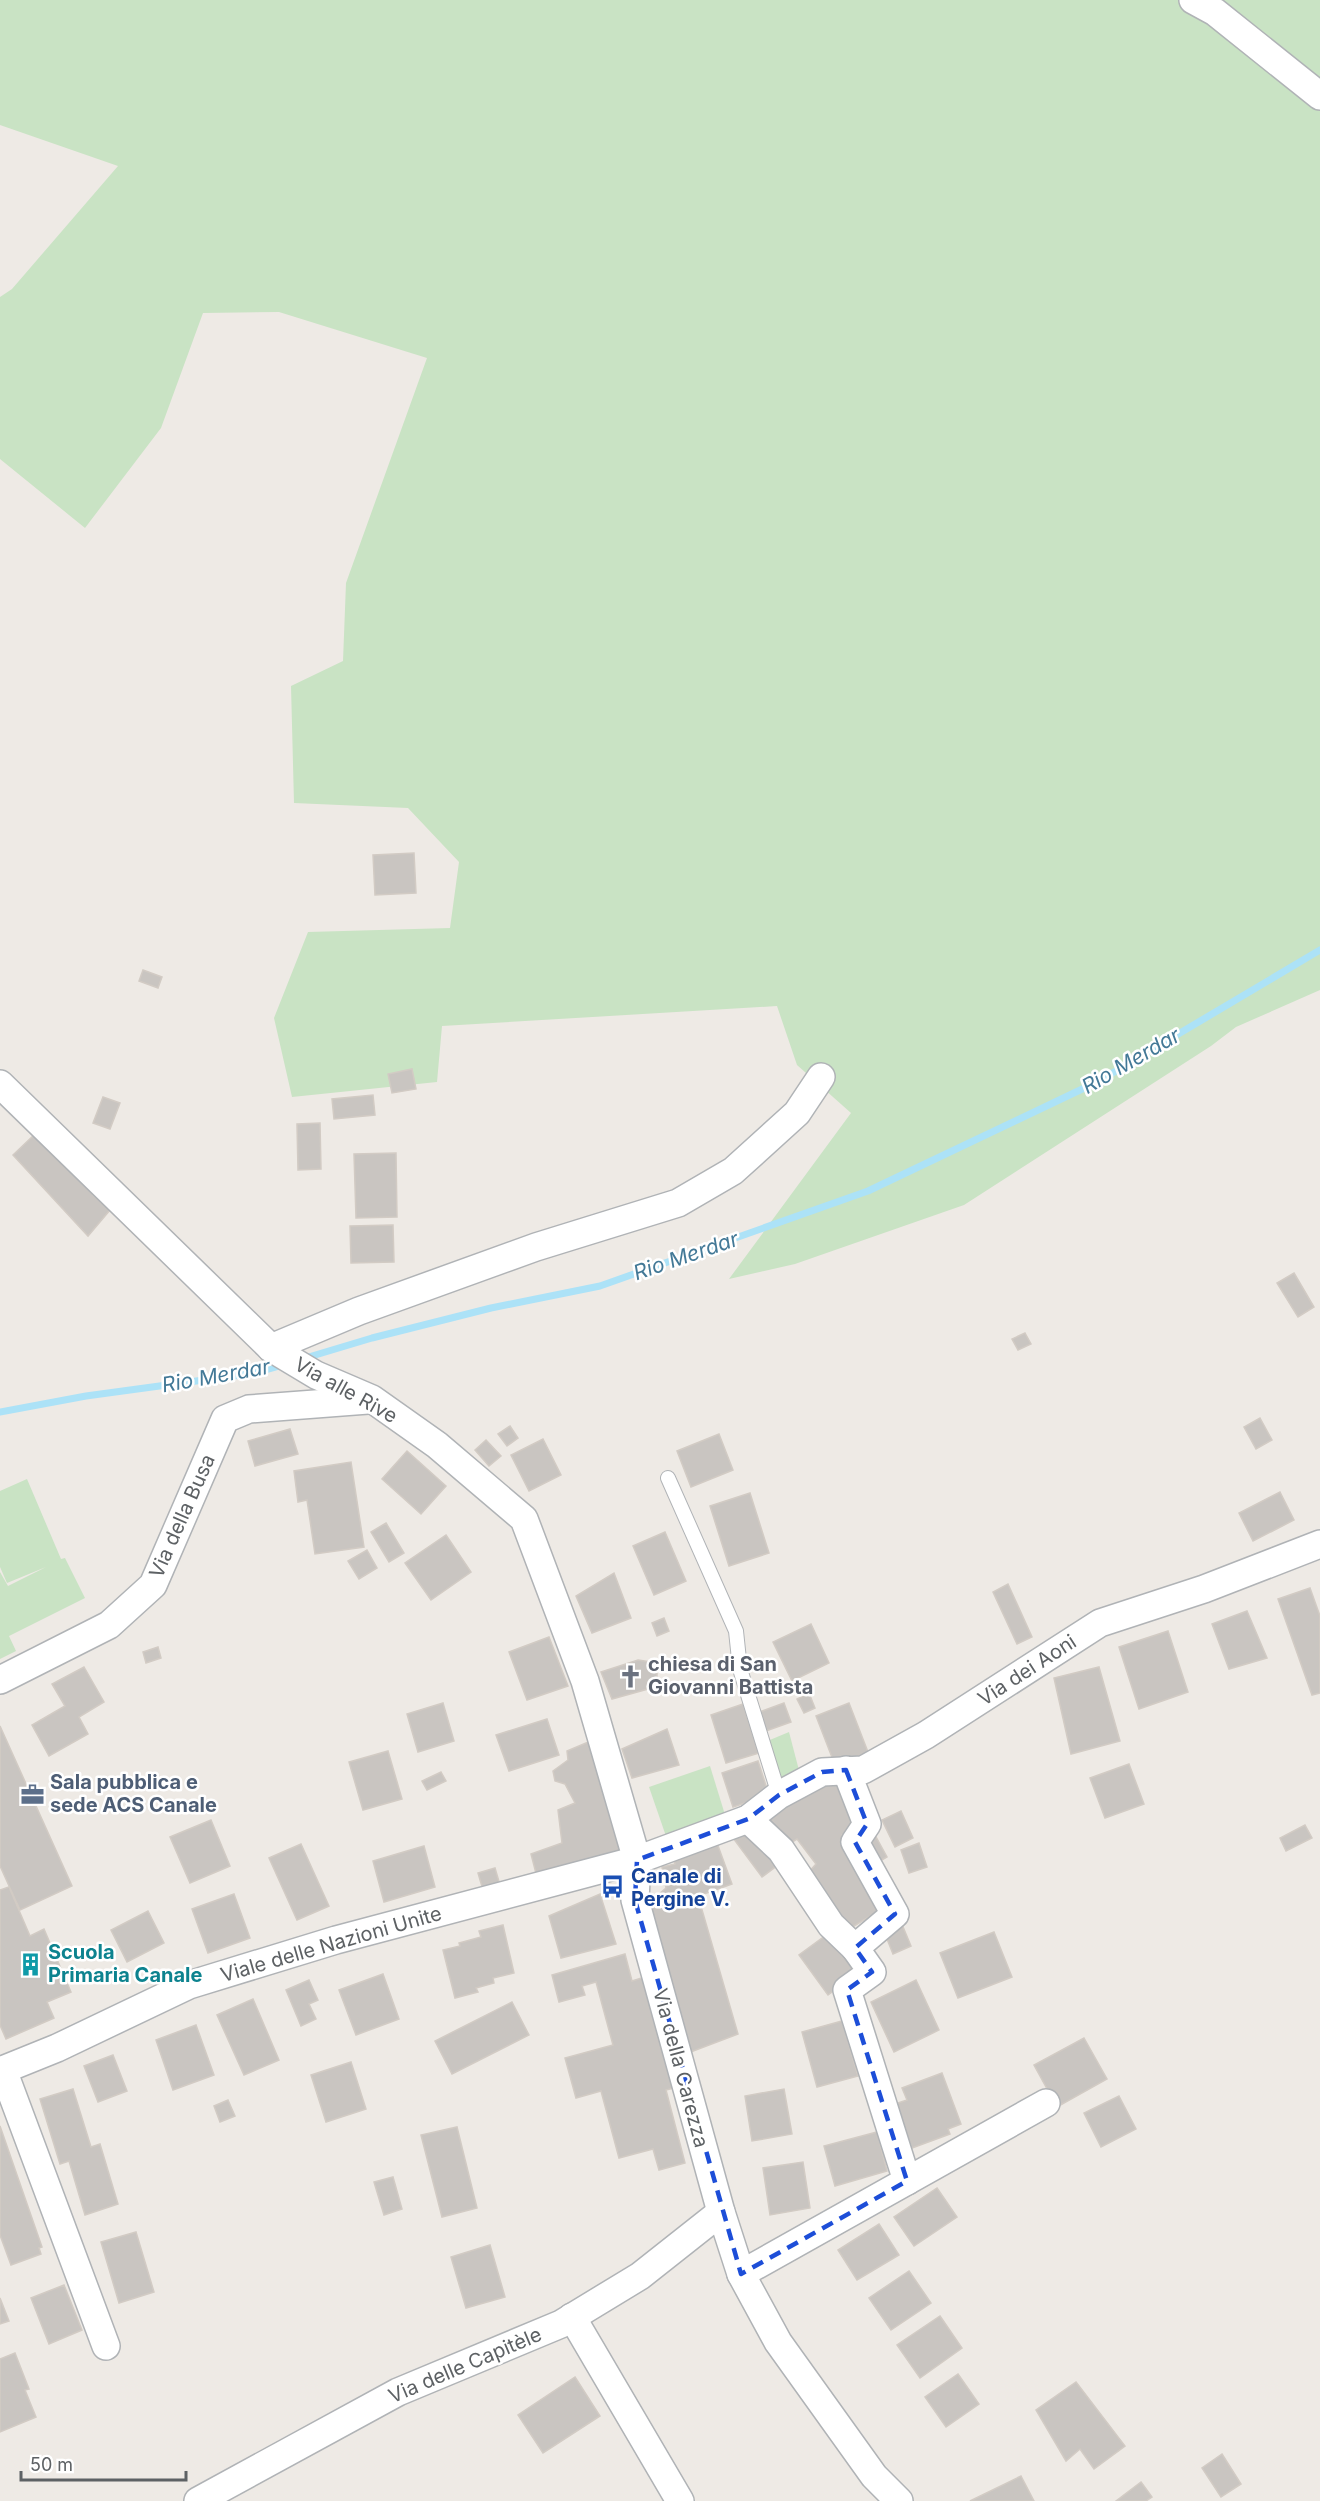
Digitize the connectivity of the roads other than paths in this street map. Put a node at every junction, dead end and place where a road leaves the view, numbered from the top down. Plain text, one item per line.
1 (1193, 0) edge
2 (1320, 96) edge
3 (821, 1077) dead end
4 (0, 1084) edge
5 (290, 1358) junction
6 (372, 1399) junction
7 (668, 1478) dead end
8 (1320, 1544) edge
9 (0, 1680) edge
10 (846, 1770) junction
11 (779, 1795) junction
12 (748, 1819) junction
13 (637, 1860) junction
14 (855, 1948) junction
15 (1, 2071) edge
16 (1046, 2103) dead end
17 (907, 2181) junction
18 (721, 2212) junction
19 (741, 2274) junction
20 (572, 2317) junction
21 (106, 2346) dead end
22 (198, 2501) edge
23 (680, 2501) edge
24 (899, 2501) edge

1 - 2 street
3 - 5 street
4 - 5 street, Via alle Rive
5 - 6 street, Via alle Rive
6 - 9 street, Via della Busa
6 - 13 street, Via alle Rive
7 - 11 lane
8 - 10 street, Via dei Aoni
10 - 11 street, Via dei Aoni
10 - 14 street
11 - 12 street, Via dei Aoni
12 - 13 street, Viale delle Nazioni Unite
12 - 14 street
13 - 15 street, Viale delle Nazioni Unite
13 - 18 street, Via della Carezza
14 - 17 street
15 - 21 street, Viale delle Nazioni Unite
16 - 17 street
17 - 19 street
18 - 19 street, Via della Carezza
18 - 20 street, Via delle Capitèle
19 - 24 street, Via della Carezza
20 - 22 street, Via delle Capitèle
20 - 23 street

